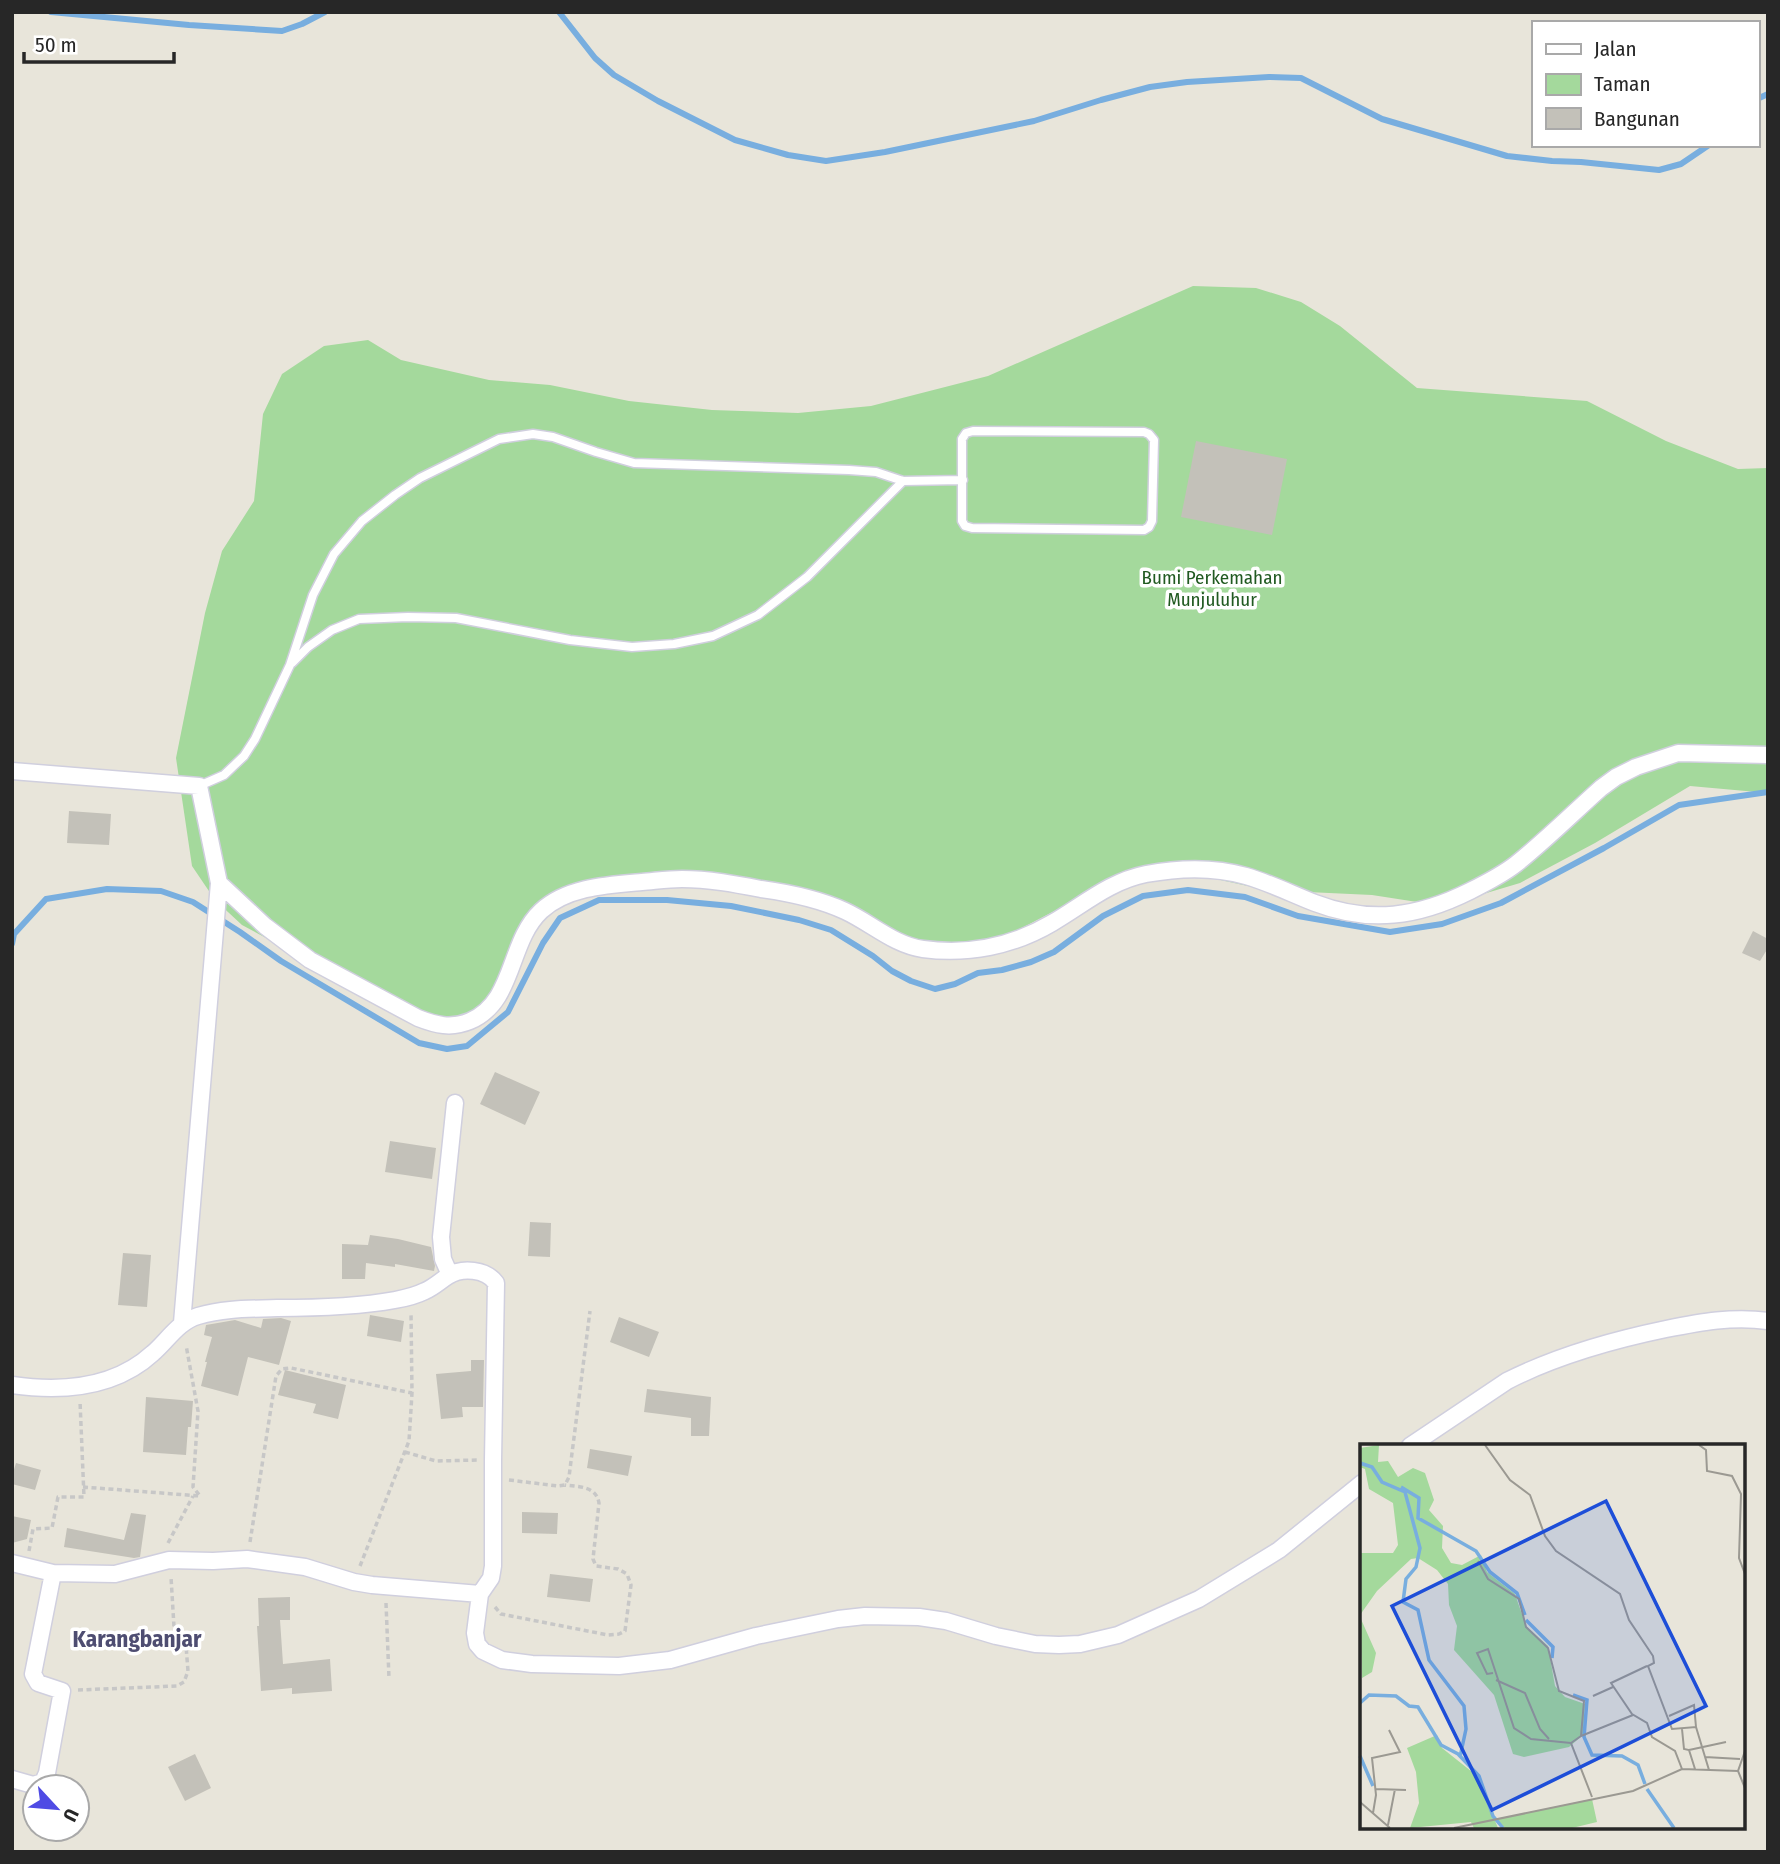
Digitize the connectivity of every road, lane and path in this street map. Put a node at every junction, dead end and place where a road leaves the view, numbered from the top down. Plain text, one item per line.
1 (963, 480) junction
2 (903, 481) junction
3 (290, 665) junction
4 (1768, 755) edge
5 (12, 771) edge
6 (199, 786) junction
7 (219, 891) junction
8 (455, 1103) dead end
9 (450, 1275) junction
10 (411, 1297) junction
11 (590, 1311) dead end
12 (1768, 1321) edge
13 (182, 1323) junction
14 (12, 1385) edge
15 (79, 1387) junction
16 (412, 1393) junction
17 (1413, 1444) edge
18 (404, 1452) junction
19 (493, 1468) junction
20 (565, 1485) junction
21 (1360, 1485) edge
22 (83, 1486) junction
23 (193, 1496) junction
24 (247, 1559) junction
25 (163, 1562) junction
26 (20, 1565) edge
27 (53, 1573) junction
28 (354, 1582) junction
29 (386, 1587) junction
30 (480, 1594) junction
31 (388, 1678) dead end
32 (62, 1691) junction
33 (12, 1779) edge

1 - 1 lane
1 - 2 lane
2 - 3 lane
2 - 3 lane
3 - 6 lane
4 - 7 street
5 - 6 street
6 - 7 street
7 - 13 street
8 - 9 street
9 - 10 street
9 - 19 street
10 - 13 street
10 - 16 path
11 - 20 path
12 - 17 street
13 - 15 street
13 - 23 path
14 - 15 street
15 - 22 path
16 - 18 path
16 - 24 path
18 - 19 path
18 - 28 path
19 - 20 path
19 - 30 street
20 - 30 path
21 - 30 street
22 - 23 path
22 - 26 path
23 - 25 path
24 - 25 street
24 - 28 street
25 - 27 street
25 - 32 path
26 - 27 street
27 - 32 street
28 - 29 street
29 - 30 street
29 - 31 path
32 - 33 street

